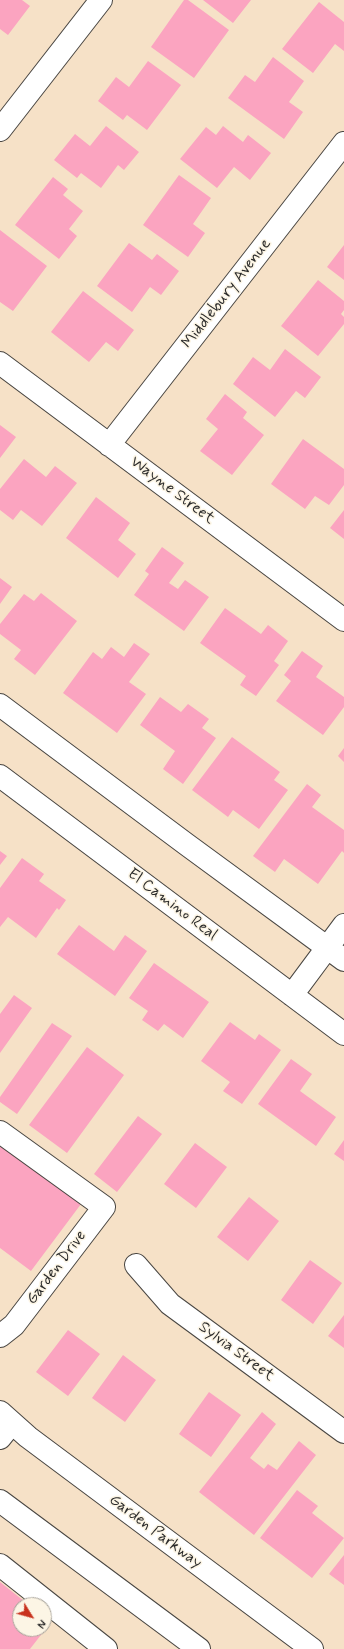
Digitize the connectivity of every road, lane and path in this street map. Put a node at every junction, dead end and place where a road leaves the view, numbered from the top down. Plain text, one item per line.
1 (102, 0) edge
2 (0, 130) edge
3 (344, 143) edge
4 (0, 363) edge
5 (109, 444) junction
6 (344, 620) edge
7 (0, 705) edge
8 (0, 776) edge
9 (344, 925) edge
10 (335, 954) edge
11 (292, 995) junction
12 (344, 1034) edge
13 (0, 1132) edge
14 (136, 1265) dead end
15 (0, 1336) edge
16 (4, 1424) edge
17 (341, 1425) edge
18 (0, 1501) edge
19 (0, 1565) edge
20 (106, 1649) edge
21 (199, 1649) edge
22 (312, 1649) edge

1 - 2 street
3 - 5 street, Middlebury Avenue
4 - 5 street, Wayne Street
5 - 6 street, Wayne Street
7 - 10 street
8 - 11 street, El Camino Real
9 - 10 street
10 - 11 street
11 - 12 street, El Camino Real
13 - 15 street, Garden Drive
14 - 17 street, Sylvia Street
16 - 22 street, Garden Parkway
18 - 21 street
19 - 20 street

